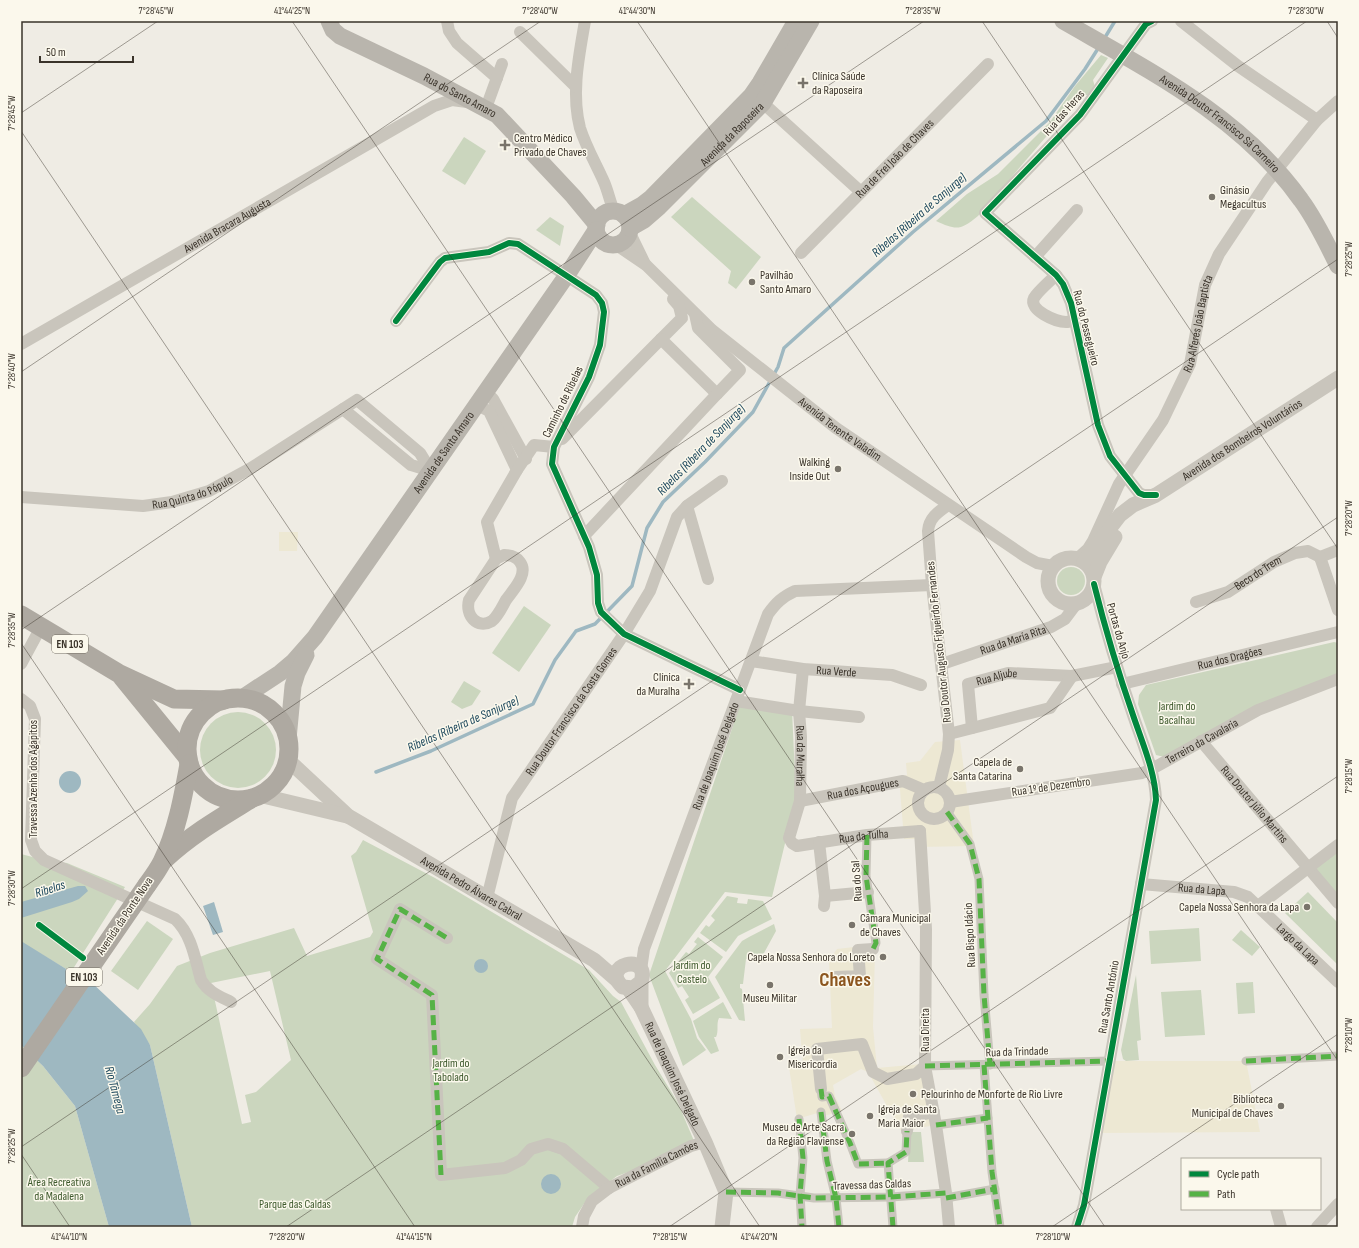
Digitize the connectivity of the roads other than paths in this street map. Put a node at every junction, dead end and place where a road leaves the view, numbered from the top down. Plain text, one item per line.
1 (329, 21) edge
2 (447, 21) edge
3 (585, 21) edge
4 (796, 21) edge
5 (812, 21) edge
6 (1063, 21) edge
7 (1152, 21) edge
8 (1181, 21) edge
9 (520, 32) dead end
10 (502, 64) dead end
11 (988, 64) dead end
12 (424, 76) junction
13 (497, 78) junction
14 (576, 87) junction
15 (1338, 100) edge
16 (763, 103) junction
17 (479, 105) junction
18 (434, 106) junction
19 (1317, 120) junction
20 (861, 192) junction
21 (573, 196) junction
22 (1077, 210) dead end
23 (985, 214) joint
24 (622, 219) junction
25 (597, 227) junction
26 (613, 244) junction
27 (801, 253) dead end
28 (1035, 257) junction
29 (646, 265) junction
30 (1338, 266) edge
31 (570, 272) junction
32 (1056, 275) junction
33 (656, 276) junction
34 (695, 314) junction
35 (1075, 320) junction
36 (396, 321) dead end
37 (661, 339) junction
38 (21, 344) edge
39 (1335, 382) edge
40 (717, 394) junction
41 (481, 399) junction
42 (554, 447) junction
43 (526, 459) junction
44 (517, 470) junction
45 (431, 471) junction
46 (1124, 475) junction
47 (722, 481) dead end
48 (1156, 495) junction
49 (21, 497) edge
50 (948, 505) junction
51 (687, 506) junction
52 (584, 536) junction
53 (1338, 550) edge
54 (1320, 557) junction
55 (496, 559) junction
56 (1080, 560) junction
57 (1053, 566) junction
58 (708, 579) dead end
59 (1094, 581) junction
60 (932, 585) junction
61 (1196, 602) dead end
62 (1076, 603) junction
63 (1338, 610) edge
64 (21, 615) edge
65 (41, 627) junction
66 (1338, 632) edge
67 (624, 634) junction
68 (315, 637) junction
69 (751, 662) junction
70 (21, 664) edge
71 (942, 664) junction
72 (1117, 667) junction
73 (802, 669) junction
74 (118, 673) junction
75 (1072, 676) junction
76 (1338, 679) edge
77 (1122, 684) junction
78 (921, 685) dead end
79 (738, 695) junction
80 (21, 699) edge
81 (234, 699) junction
82 (799, 711) junction
83 (859, 717) dead end
84 (972, 728) junction
85 (949, 734) junction
86 (288, 739) junction
87 (1201, 741) junction
88 (288, 760) junction
89 (189, 761) junction
90 (1150, 770) junction
91 (939, 787) junction
92 (924, 790) junction
93 (257, 796) junction
94 (800, 801) junction
95 (949, 807) junction
96 (348, 816) junction
97 (929, 818) junction
98 (920, 831) junction
99 (867, 835) junction
100 (819, 842) junction
101 (792, 843) joint
102 (1338, 845) edge
103 (161, 863) junction
104 (1308, 867) junction
105 (1141, 884) junction
106 (868, 892) junction
107 (487, 898) junction
108 (1338, 903) edge
109 (1258, 906) junction
110 (447, 938) dead end
111 (873, 949) joint
112 (629, 975) junction
113 (836, 977) dead end
114 (1338, 982) edge
115 (231, 1002) dead end
116 (1338, 1056) edge
117 (1246, 1061) dead end
118 (1109, 1062) junction
119 (987, 1065) junction
120 (925, 1066) junction
121 (21, 1068) edge
122 (821, 1089) joint
123 (821, 1112) dead end
124 (934, 1112) junction
125 (988, 1118) junction
126 (799, 1119) dead end
127 (936, 1125) junction
128 (908, 1130) joint
129 (705, 1142) junction
130 (888, 1163) junction
131 (609, 1188) junction
132 (995, 1189) junction
133 (726, 1192) junction
134 (800, 1195) junction
135 (946, 1196) junction
136 (891, 1197) junction
137 (836, 1198) junction
138 (1338, 1204) edge
139 (1276, 1210) edge
140 (582, 1227) edge
141 (722, 1227) edge
142 (802, 1227) edge
143 (839, 1227) edge
144 (893, 1227) edge
145 (949, 1227) edge
146 (1000, 1227) edge
147 (1077, 1227) edge
148 (1281, 1227) edge
149 (1317, 1227) edge

1 - 12 main road, Rua do Santo Amaro
2 - 13 street
3 - 14 street, Avenida Tenente Valadim
4 - 24 main road, Avenida da Raposeira
5 - 16 main road, Avenida da Raposeira
6 - 30 main road, Avenida Doutor Francisco Sá Carneiro, bridge
7 - 23 street, Rua das Heras
8 - 19 street
9 - 14 street
10 - 13 street
11 - 20 street, Rua de Frei João de Chaves
12 - 17 main road, Rua do Santo Amaro
12 - 18 street
13 - 17 street
14 - 24 street, Avenida Tenente Valadim
15 - 19 street, Rua Alferes João Baptista
16 - 20 street
16 - 24 main road, Avenida da Raposeira
17 - 18 street, Avenida Bracara Augusta
17 - 21 main road, Rua do Santo Amaro
18 - 38 street, Avenida Bracara Augusta
19 - 46 street, Rua Alferes João Baptista
20 - 27 street, Rua de Frei João de Chaves
21 - 24 main road, Rua do Santo Amaro
21 - 25 main road, Rua do Santo Amaro
22 - 28 street
23 - 28 street, Rua do Pessegueiro
24 - 25 main road
24 - 26 main road
24 - 29 street, Avenida Tenente Valadim
25 - 26 main road
25 - 31 main road, Avenida de Santo Amaro
26 - 29 street, Avenida Tenente Valadim
26 - 31 main road, Avenida de Santo Amaro
28 - 32 street, Rua do Pessegueiro
29 - 33 street, Avenida Tenente Valadim
31 - 36 street, Caminho de Ribelas
31 - 41 main road, Avenida de Santo Amaro
31 - 42 street, Caminho de Ribelas
32 - 35 street, Rua do Pessegueiro
32 - 35 street
33 - 34 street, Avenida Tenente Valadim
33 - 37 street
34 - 40 street
34 - 50 street, Avenida Tenente Valadim
35 - 46 street, Rua do Pessegueiro
37 - 40 street
37 - 42 street
39 - 48 street, Avenida dos Bombeiros Voluntários
40 - 52 street
41 - 43 street
41 - 44 street
41 - 45 main road, Avenida de Santo Amaro
42 - 43 street
42 - 52 street, Caminho de Ribelas
43 - 44 street
44 - 55 street
45 - 49 street, Rua Quinta do Pópulo
45 - 68 main road, Avenida de Santo Amaro
46 - 48 street, Rua do Pessegueiro
46 - 56 street, Rua Alferes João Baptista
47 - 51 street, Rua Doutor Francisco da Costa Gomes
48 - 56 street, Avenida dos Bombeiros Voluntários
48 - 59 street, Avenida dos Bombeiros Voluntários
50 - 57 street, Avenida Tenente Valadim
50 - 60 street, Rua Doutor Augusto Figueirdo Fernandes
51 - 58 street
51 - 67 street, Rua Doutor Francisco da Costa Gomes
52 - 67 street, Caminho de Ribelas
53 - 54 street
54 - 61 street, Beco do Trem
54 - 63 street
55 - 55 street
56 - 57 street
56 - 59 street
57 - 62 street
59 - 62 street
59 - 72 street, Portas do Anjo
60 - 69 street, Rua de Joaquim José Delgado
60 - 71 street, Rua Doutor Augusto Figueirdo Fernandes
62 - 71 street, Rua da María Rita
64 - 65 main road, EN 103
65 - 70 street
65 - 74 main road, EN 103
66 - 77 street, Rua dos Dragões
67 - 79 street, Rua da Muralha
67 - 107 street, Rua Doutor Francisco da Costa Gomes
68 - 81 main road
68 - 86 main road
69 - 73 street, Rua Verde
69 - 79 street, Rua de Joaquim José Delgado
71 - 85 street, Rua Doutor Augusto Figueirdo Fernandes
72 - 75 street
72 - 77 street, Portas do Anjo
73 - 78 street, Rua Verde
73 - 82 street, Rua da Muralha
74 - 81 main road
74 - 89 main road
75 - 84 street
75 - 84 street, Rua Aljube
76 - 87 street, Terreiro da Cavalaria
77 - 90 street, Terreiro da Cavalaria
79 - 82 street, Rua da Muralha
79 - 112 street, Rua de Joaquim José Delgado
80 - 115 street, Travessa Azenha dos Agapitos
81 - 86 main road
81 - 89 main road
82 - 83 street
82 - 94 street, Rua da Muralha
84 - 85 street
85 - 91 street, Rua Doutor Augusto Figueirdo Fernandes
86 - 88 main road
87 - 90 street, Terreiro da Cavalaria
87 - 104 street, Rua Doutor Júlio Martins
88 - 93 main road
88 - 96 street
89 - 93 main road
89 - 103 main road
90 - 95 street, Rua 1º de Dezembro
90 - 105 street, Rua Santo António
91 - 92 street
91 - 95 street
92 - 94 street, Rua dos Açougues
92 - 97 street
93 - 96 street
93 - 103 main road
94 - 101 street, Rua da Muralha
95 - 97 street
95 - 119 street, Rua Bispo Idácio
96 - 107 street, Avenida Pedro Álvares Cabral
97 - 98 street
98 - 99 street, Rua da Tulha
98 - 120 street, Rua Direita
99 - 100 street, Rua da Tulha
99 - 106 street, Rua do Sal
100 - 101 street, Rua da Tulha
100 - 106 street
102 - 104 street
103 - 121 main road, Avenida da Ponte Nova / EN 103, bridge
104 - 108 street
104 - 109 street
105 - 109 street, Rua da Lapa
105 - 118 street, Rua Santo António
106 - 111 street, Rua do Sal
107 - 112 street, Avenida Pedro Álvares Cabral
109 - 114 street, Largo da Lapa
110 - 131 street
111 - 113 street
112 - 129 street, Rua de Joaquim José Delgado
116 - 117 street
118 - 119 street, Rua da Trindade
118 - 147 street, Rua Santo António
119 - 120 street, Rua da Trindade
119 - 125 street, Rua Bispo Idácio
120 - 122 street
120 - 124 street, Rua Direita
122 - 130 street
123 - 137 street
124 - 127 street, Rua Direita
124 - 128 street
125 - 127 street
125 - 132 street, Rua Bispo Idácio
126 - 134 street
127 - 135 street, Rua Direita
128 - 130 street
129 - 131 street, Rua da Família Camões
129 - 133 street, Rua de Joaquim José Delgado
130 - 136 street
131 - 140 street, Rua da Família Camões
132 - 135 street, Travessa das Caldas
132 - 146 street, Rua Bispo Idácio
133 - 134 street, Travessa das Caldas
133 - 141 street
134 - 137 street, Travessa das Caldas
134 - 142 street
135 - 136 street, Travessa das Caldas
135 - 145 street, Rua Direita
136 - 137 street, Travessa das Caldas
136 - 144 street
137 - 143 street
138 - 149 street
139 - 148 street

